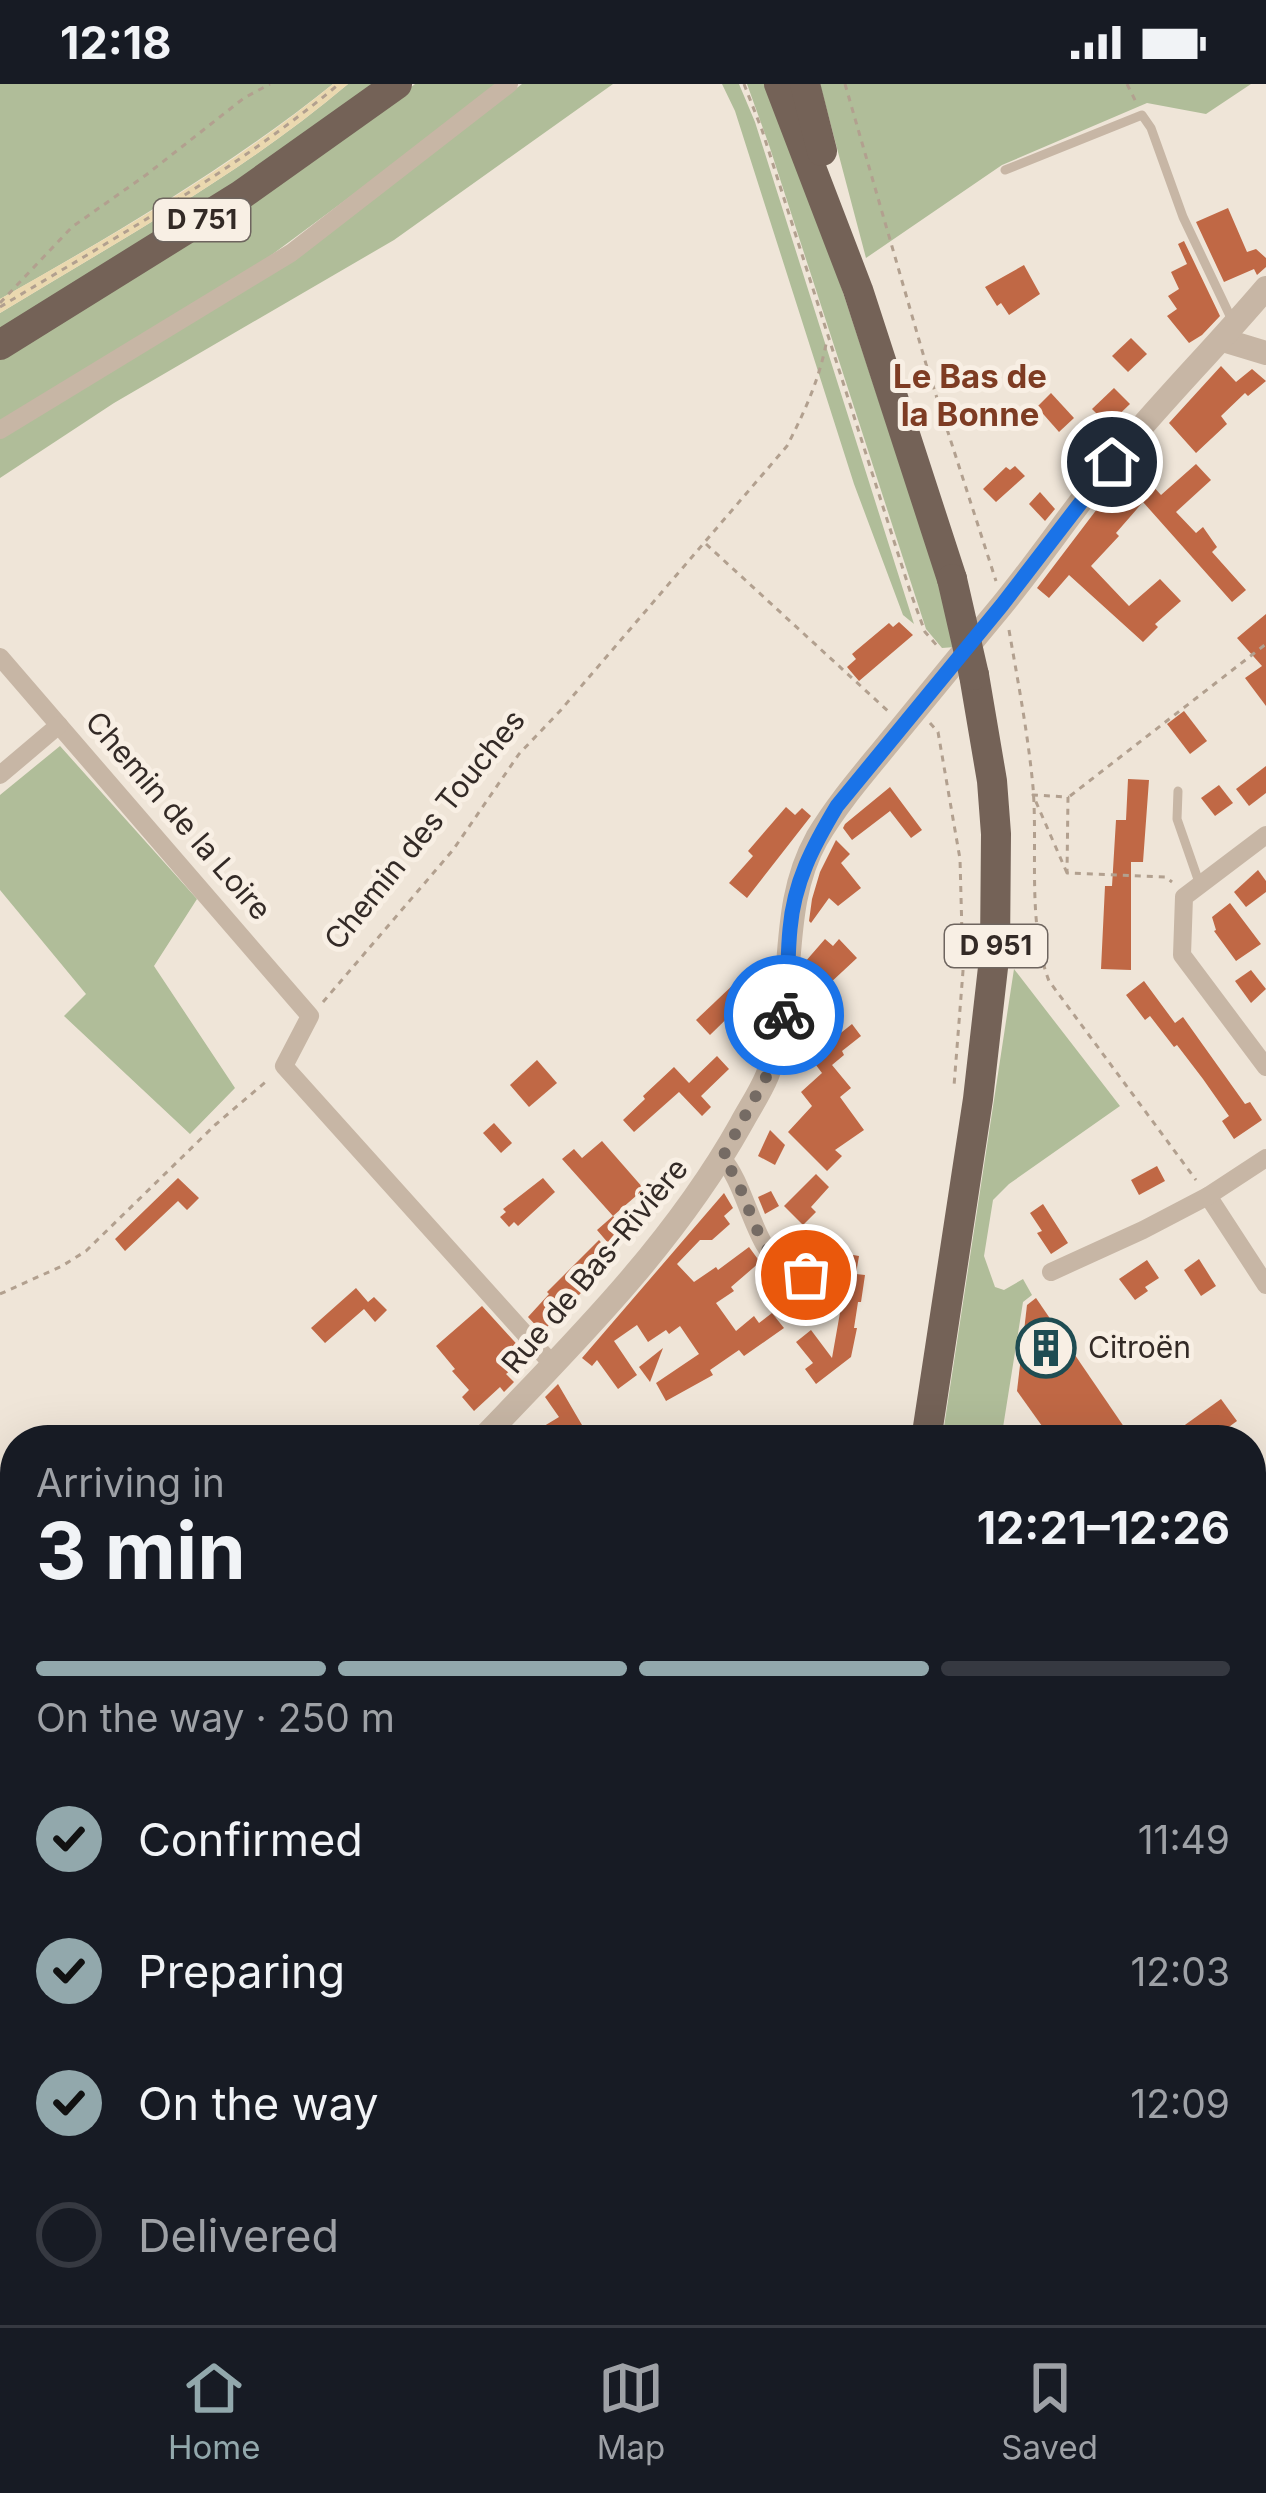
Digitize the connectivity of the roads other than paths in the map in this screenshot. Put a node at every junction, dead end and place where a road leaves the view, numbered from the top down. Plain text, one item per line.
1 (397, 84) edge
2 (509, 84) edge
3 (779, 84) edge
4 (805, 84) edge
5 (1005, 170) dead end
6 (1266, 288) edge
7 (858, 290) junction
8 (1228, 333) junction
9 (0, 345) edge
10 (1266, 353) edge
11 (0, 430) edge
12 (0, 657) edge
13 (963, 669) junction
14 (59, 725) junction
15 (0, 776) edge
16 (1178, 791) dead end
17 (1266, 835) edge
18 (1192, 891) junction
19 (1266, 1067) edge
20 (722, 1158) junction
21 (1266, 1158) edge
22 (1208, 1196) junction
23 (1051, 1272) dead end
24 (806, 1275) dead end
25 (1266, 1285) edge
26 (553, 1365) junction
27 (495, 1425) edge
28 (928, 1425) edge

1 - 9 main road, D 751
2 - 11 street
3 - 7 main road, D 951
4 - 7 main road, D 951
5 - 8 lane
6 - 8 street, Rue de Bas-Rivière
7 - 13 main road, D 951, bridge
8 - 10 street
8 - 13 street, Rue de Bas-Rivière
12 - 14 street, Chemin de la Loire
13 - 20 street, Rue de Bas-Rivière
13 - 28 main road, D 951
14 - 15 street
14 - 26 street, Chemin de la Loire
16 - 18 lane
17 - 18 street
18 - 19 street
20 - 24 street
20 - 26 street, Rue de Bas-Rivière
21 - 22 street
22 - 23 street
22 - 25 street
26 - 27 street, Rue de Bas-Rivière

